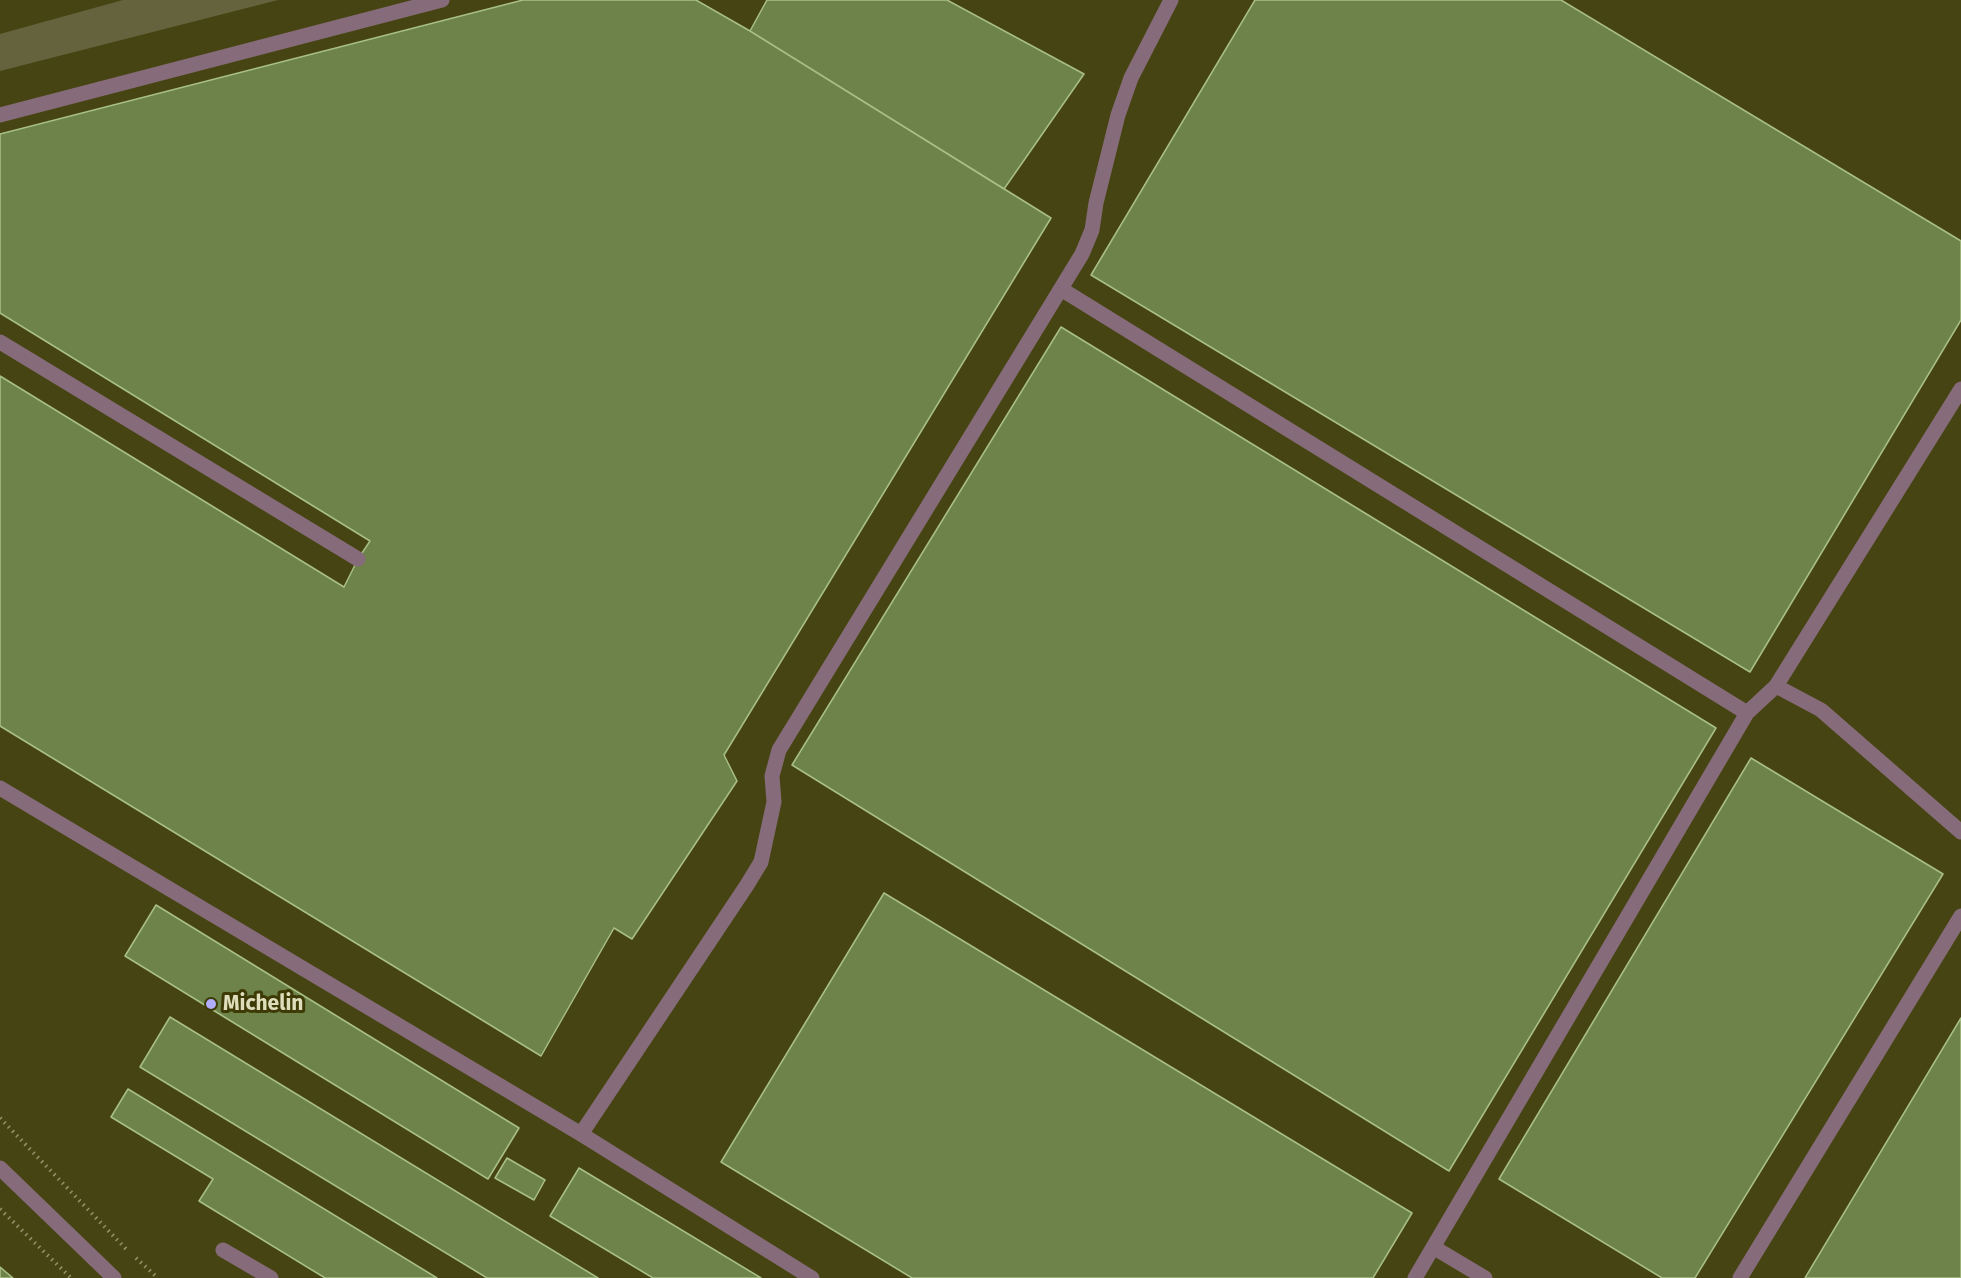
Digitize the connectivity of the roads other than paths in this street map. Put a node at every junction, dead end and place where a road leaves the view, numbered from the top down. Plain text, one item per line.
1 (442, 0) edge
2 (1171, 0) edge
3 (0, 115) edge
4 (1061, 289) junction
5 (0, 342) edge
6 (1961, 389) edge
7 (358, 559) dead end
8 (1776, 686) junction
9 (1747, 713) junction
10 (0, 788) edge
11 (1961, 832) edge
12 (1961, 916) edge
13 (581, 1134) junction
14 (0, 1168) edge
15 (1433, 1247) junction
16 (223, 1250) dead end
17 (114, 1278) edge
18 (271, 1278) edge
19 (812, 1278) edge
20 (1415, 1278) edge
21 (1485, 1278) edge
22 (1740, 1278) edge

1 - 3 street
2 - 4 street
4 - 9 street
4 - 13 street
5 - 7 street
6 - 8 street
8 - 9 street
8 - 11 street
9 - 15 street
10 - 13 street
12 - 22 street
13 - 19 street
14 - 17 street
15 - 20 street
15 - 21 street
16 - 18 street

